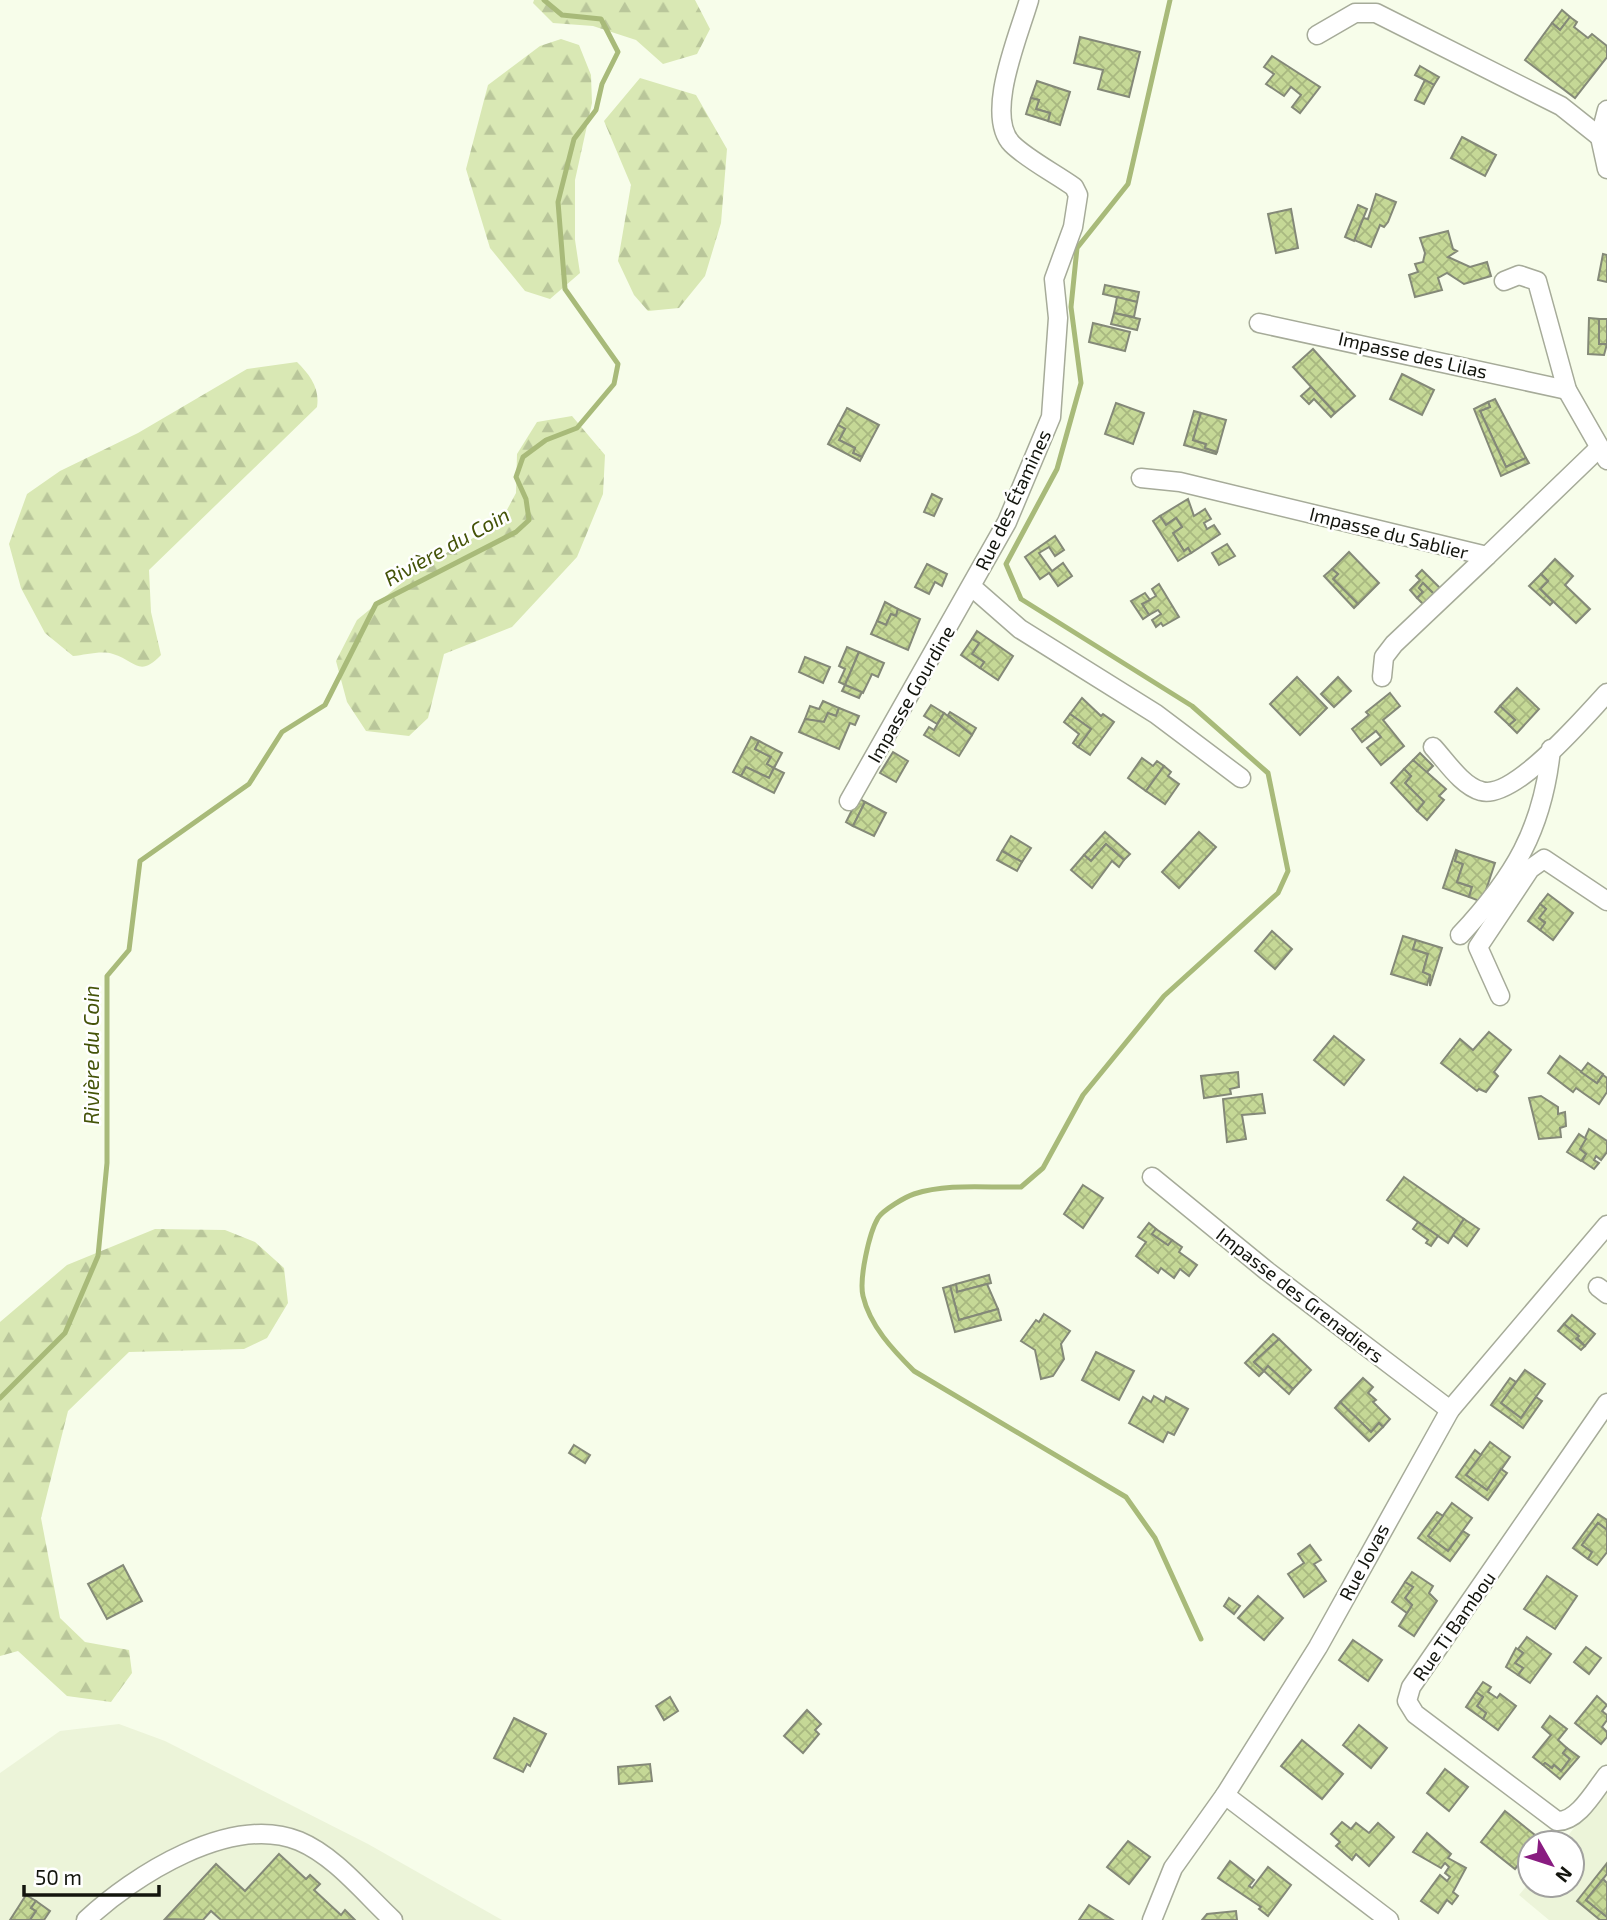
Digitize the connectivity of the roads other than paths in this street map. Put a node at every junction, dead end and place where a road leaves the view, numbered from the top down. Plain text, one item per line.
1 (1029, 0) edge
2 (1317, 35) dead end
3 (1607, 110) edge
4 (1600, 137) junction
5 (1607, 169) edge
6 (1504, 281) dead end
7 (1259, 323) dead end
8 (1567, 390) junction
9 (1603, 455) edge
10 (1141, 478) dead end
11 (1487, 556) junction
12 (972, 587) junction
13 (1382, 677) dead end
14 (1607, 693) edge
15 (1433, 747) dead end
16 (1551, 750) junction
17 (1241, 778) dead end
18 (849, 801) dead end
19 (1607, 901) edge
20 (1460, 935) dead end
21 (1500, 996) dead end
22 (1152, 1177) dead end
23 (1607, 1225) edge
24 (1607, 1403) edge
25 (1450, 1410) junction
26 (1607, 1775) edge
27 (1225, 1796) junction
28 (86, 1920) edge
29 (393, 1920) edge
30 (1152, 1920) edge
31 (1389, 1920) edge

1 - 12 street, Rue des Étamines
2 - 4 street
3 - 4 street
4 - 5 street
6 - 8 street
7 - 8 street, Impasse des Lilas
8 - 9 street
9 - 11 street, Impasse du Sablier
10 - 11 street, Impasse du Sablier
11 - 13 street
12 - 17 street, Rue des Étamines
12 - 18 street, Impasse Gourdine
14 - 16 street
15 - 16 street
16 - 20 street
19 - 21 street
22 - 25 street, Impasse des Grenadiers
23 - 25 street, Rue Jovas
24 - 26 street, Rue Ti Bambou
25 - 27 street, Rue Jovas
27 - 30 street, Rue Jovas
27 - 31 street
28 - 29 street

